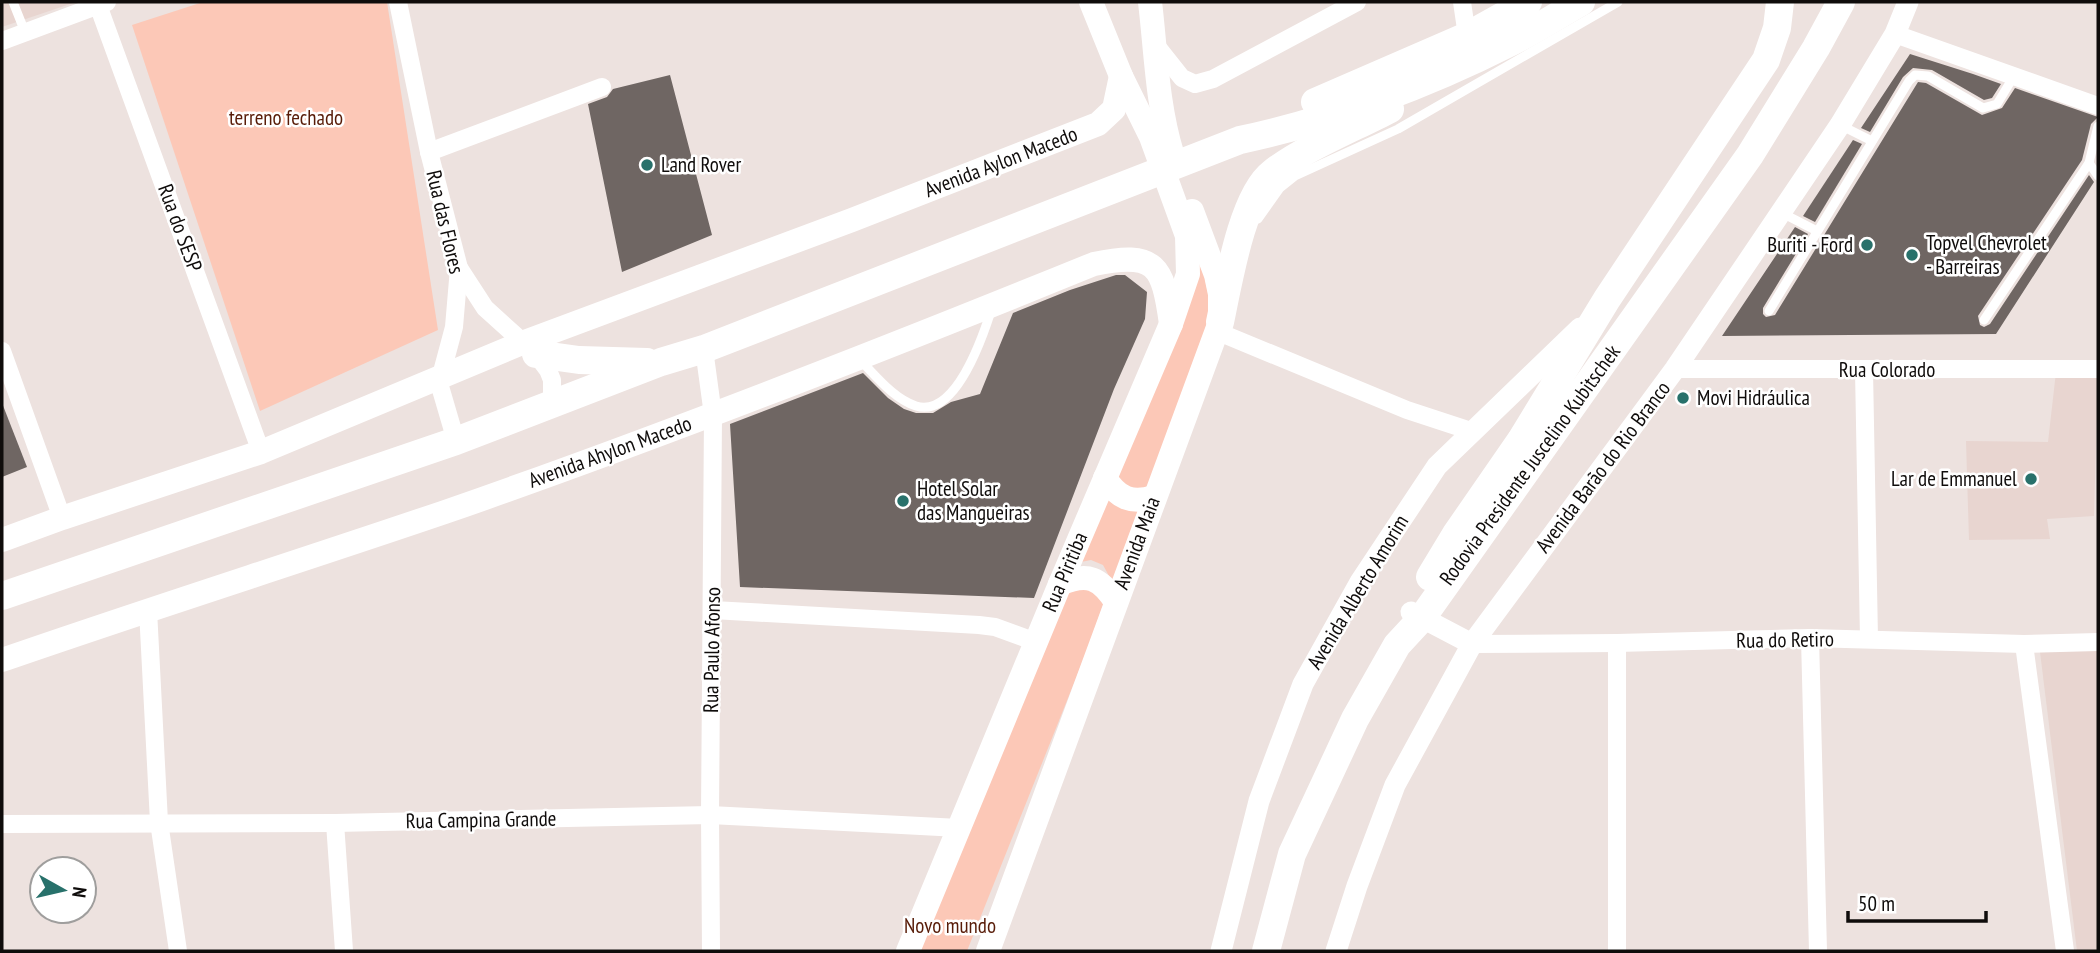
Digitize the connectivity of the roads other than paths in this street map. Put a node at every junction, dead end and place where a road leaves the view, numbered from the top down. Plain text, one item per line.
1 (13, 2) edge
2 (398, 2) edge
3 (1091, 2) edge
4 (1150, 2) edge
5 (1357, 2) edge
6 (1462, 2) edge
7 (1528, 2) edge
8 (1581, 2) edge
9 (1618, 2) edge
10 (1780, 2) edge
11 (1841, 2) edge
12 (1908, 2) edge
13 (103, 3) edge
14 (25, 32) junction
15 (1895, 34) junction
16 (1467, 36) junction
17 (2, 41) edge
18 (1513, 41) junction
19 (1155, 44) junction
20 (1121, 76) junction
21 (2014, 76) junction
22 (602, 88) dead end
23 (2098, 106) edge
24 (1840, 125) junction
25 (2098, 126) edge
26 (1240, 140) junction
27 (1872, 141) junction
28 (429, 152) junction
29 (2089, 163) junction
30 (2098, 176) edge
31 (1163, 181) junction
32 (1781, 213) junction
33 (1817, 231) junction
34 (1236, 253) junction
35 (459, 268) junction
36 (1607, 299) junction
37 (993, 306) junction
38 (1769, 311) dead end
39 (1984, 320) dead end
40 (1171, 324) junction
41 (1218, 326) junction
42 (529, 348) junction
43 (704, 349) junction
44 (2, 351) edge
45 (857, 357) junction
46 (661, 362) junction
47 (1675, 369) junction
48 (2098, 369) edge
49 (1864, 370) junction
50 (439, 378) junction
51 (552, 404) junction
52 (713, 415) junction
53 (1471, 431) junction
54 (456, 441) junction
55 (261, 452) junction
56 (1105, 478) junction
57 (1154, 497) junction
58 (62, 518) junction
59 (2, 540) edge
60 (1060, 584) junction
61 (2, 596) edge
62 (1116, 602) junction
63 (148, 610) junction
64 (713, 610) junction
65 (1416, 615) junction
66 (1810, 638) junction
67 (1869, 639) junction
68 (1036, 642) junction
69 (2098, 642) edge
70 (1617, 643) junction
71 (1472, 644) junction
72 (2024, 644) junction
73 (2, 660) edge
74 (710, 815) junction
75 (159, 822) junction
76 (335, 823) junction
77 (2, 824) edge
78 (959, 828) junction
79 (178, 951) edge
80 (344, 951) edge
81 (711, 951) edge
82 (908, 951) edge
83 (988, 951) edge
84 (1221, 951) edge
85 (1266, 951) edge
86 (1336, 951) edge
87 (1617, 951) edge
88 (1818, 951) edge
89 (2065, 951) edge

1 - 14 lane
2 - 28 street, Rua das Flores
3 - 20 main road, Rua Piritiba
4 - 19 main road, Avenida Maia
5 - 19 street
6 - 16 street
7 - 16 highway
8 - 18 highway
9 - 34 lane
10 - 36 highway
11 - 65 highway, Rodovia Presidente Juscelino Kubitschek
12 - 15 street, Avenida Barão do Rio Branco
13 - 14 street
13 - 55 street, Rua do SESP
14 - 17 street
15 - 21 street
15 - 24 street, Avenida Barão do Rio Branco
16 - 26 highway
18 - 26 highway
18 - 34 highway
19 - 41 main road, Avenida Maia
20 - 31 main road, Rua Piritiba
20 - 42 main road, Avenida Aylon Macedo
21 - 23 street
21 - 27 lane
22 - 28 street
24 - 27 lane
24 - 32 street, Avenida Barão do Rio Branco
25 - 29 lane
26 - 31 highway
27 - 33 lane
28 - 35 street, Rua das Flores
29 - 30 lane
29 - 39 lane
31 - 40 main road, Rua Piritiba
31 - 43 highway
32 - 33 lane
32 - 47 street, Avenida Barão do Rio Branco
33 - 38 lane
34 - 41 highway
35 - 42 street
35 - 50 street, Rua das Flores
36 - 53 street, Avenida Alberto Amorim
36 - 65 highway
37 - 40 main road, Avenida Ahylon Macedo
37 - 45 main road, Avenida Ahylon Macedo
37 - 45 lane
40 - 56 main road, Rua Piritiba
41 - 53 street
41 - 57 main road, Avenida Maia
42 - 46 highway
42 - 50 main road, Avenida Aylon Macedo
42 - 51 street
43 - 46 highway
43 - 52 street, Rua Paulo Afonso
44 - 58 street
45 - 52 main road, Avenida Ahylon Macedo
46 - 51 highway
47 - 49 street, Rua Colorado
47 - 71 street, Avenida Barão do Rio Branco
48 - 49 street, Rua Colorado
49 - 67 street
50 - 54 street, Rua das Flores
50 - 55 main road, Avenida Aylon Macedo
51 - 54 highway
52 - 63 main road, Avenida Ahylon Macedo
52 - 64 street, Rua Paulo Afonso
53 - 84 street, Avenida Alberto Amorim
54 - 61 highway
55 - 58 main road, Avenida Aylon Macedo
56 - 57 main road
56 - 60 main road, Rua Piritiba
57 - 62 main road, Avenida Maia
58 - 59 main road, Avenida Aylon Macedo
60 - 62 main road
60 - 68 main road, Rua Piritiba
62 - 83 main road, Avenida Maia
63 - 73 main road, Avenida Ahylon Macedo
63 - 75 street
64 - 68 street
64 - 74 street, Rua Paulo Afonso
65 - 71 street
65 - 85 highway
66 - 67 street, Rua do Retiro
66 - 70 street, Rua do Retiro
66 - 88 street
67 - 72 street, Rua do Retiro
68 - 78 main road, Rua Piritiba
69 - 72 street, Rua do Retiro
70 - 71 street, Rua do Retiro
70 - 87 street
71 - 86 street, Avenida Barão do Rio Branco
72 - 89 street
74 - 76 street, Rua Campina Grande
74 - 78 street, Rua Campina Grande
74 - 81 street, Rua Paulo Afonso
75 - 76 street, Rua Campina Grande
75 - 77 street, Rua Campina Grande
75 - 79 street
76 - 80 street
78 - 82 main road, Rua Piritiba

